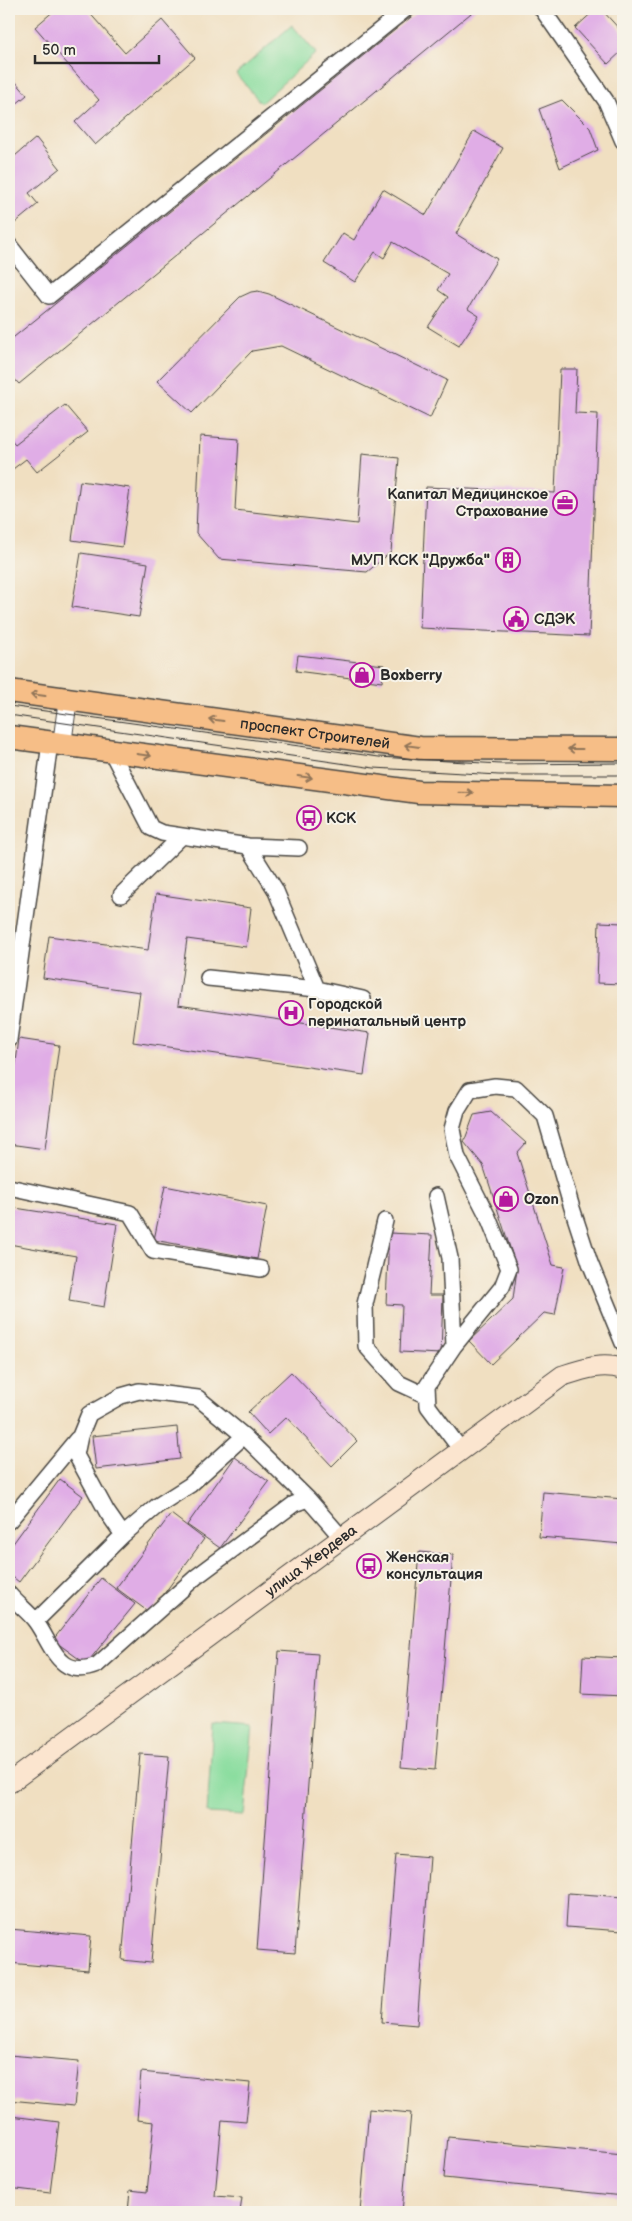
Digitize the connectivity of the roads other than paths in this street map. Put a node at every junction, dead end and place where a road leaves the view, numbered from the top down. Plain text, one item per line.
1 (406, 9) edge
2 (542, 9) edge
3 (623, 141) edge
4 (9, 244) edge
5 (9, 691) edge
6 (68, 699) junction
7 (9, 737) edge
8 (56, 743) junction
9 (623, 749) edge
10 (111, 751) junction
11 (623, 796) edge
12 (182, 836) junction
13 (248, 846) junction
14 (299, 848) dead end
15 (120, 895) dead end
16 (208, 978) dead end
17 (317, 989) junction
18 (363, 999) dead end
19 (9, 1040) edge
20 (9, 1187) edge
21 (436, 1196) dead end
22 (385, 1221) dead end
23 (261, 1269) dead end
24 (623, 1343) edge
25 (454, 1346) junction
26 (623, 1369) edge
27 (427, 1396) junction
28 (80, 1436) junction
29 (244, 1436) junction
30 (461, 1450) junction
31 (308, 1499) junction
32 (9, 1521) edge
33 (123, 1535) junction
34 (342, 1538) junction
35 (9, 1594) edge
36 (36, 1622) junction
37 (9, 1783) edge

1 - 4 street
2 - 3 street
6 -> 5 main road, проспект Строителей
6 - 8 street
9 -> 6 main road, проспект Строителей
7 - 8 main road
8 - 10 main road
8 - 19 street
10 -> 11 main road
10 - 12 street
12 - 13 street
12 - 15 street
13 - 14 street
13 - 17 street
16 - 17 street
17 - 18 street
20 - 23 street
21 - 25 street
22 - 27 street
24 - 25 street
25 - 27 street
26 - 30 main road, улица Жердева
27 - 30 street
28 - 29 street
28 - 32 street
28 - 33 street
29 - 31 street
29 - 33 street
30 - 34 main road, улица Жердева
31 - 34 street
31 - 36 street
33 - 36 street
34 - 37 main road, улица Жердева
35 - 36 street

